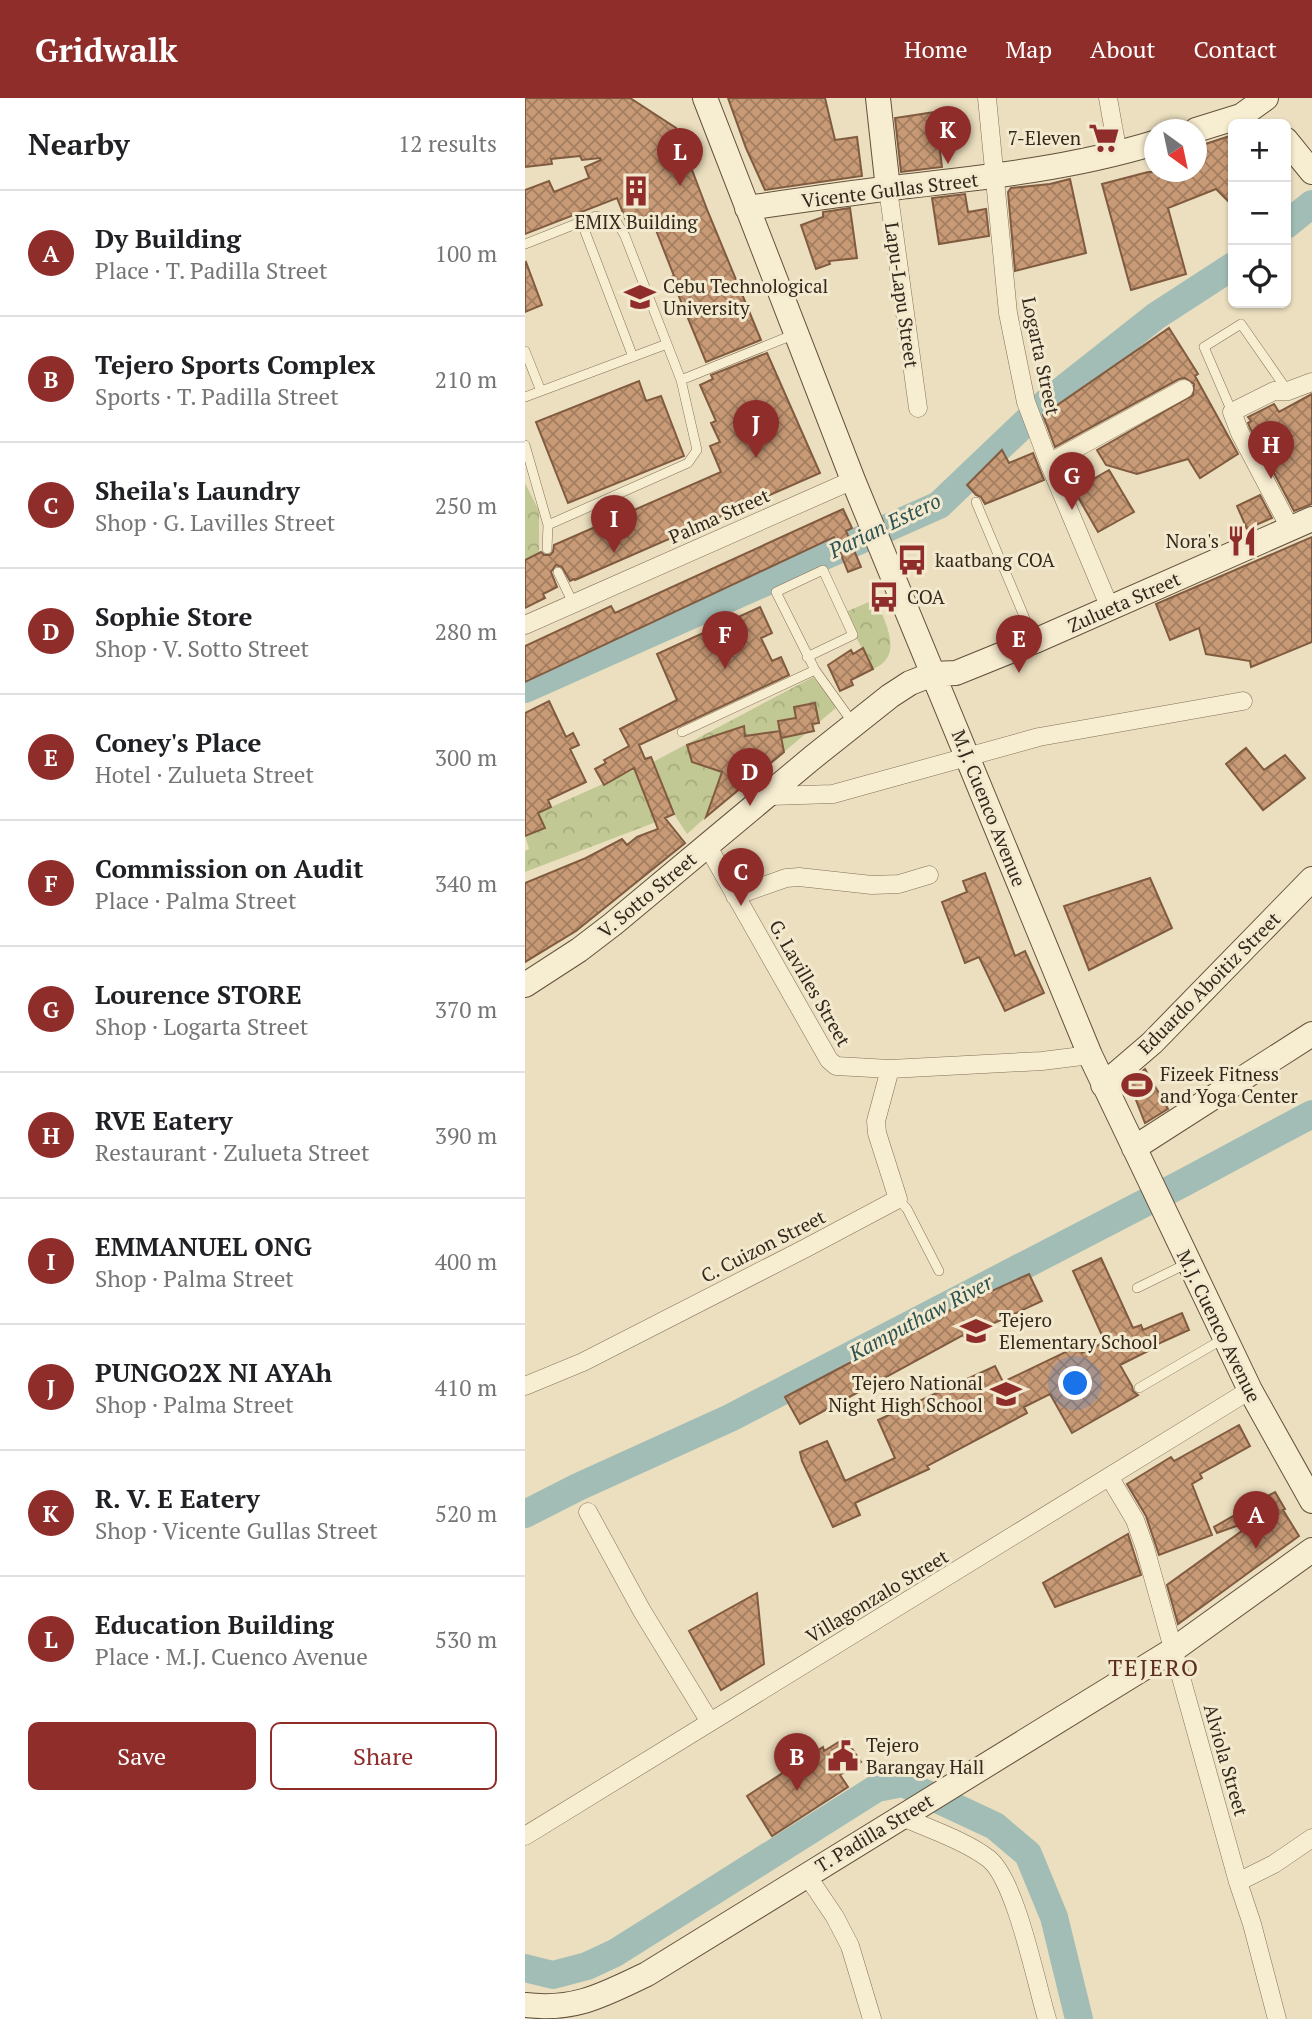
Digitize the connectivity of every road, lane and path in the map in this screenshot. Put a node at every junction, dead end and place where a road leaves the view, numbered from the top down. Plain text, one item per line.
1 (705, 98) edge
2 (878, 98) edge
3 (987, 98) edge
4 (1108, 98) edge
5 (1263, 107) edge
6 (1207, 127) edge
7 (1144, 146) edge
8 (1291, 146) edge
9 (1118, 154) junction
10 (1312, 172) edge
11 (994, 178) junction
12 (888, 189) junction
13 (747, 208) junction
14 (581, 221) junction
15 (525, 244) edge
16 (796, 334) junction
17 (667, 344) junction
18 (525, 351) edge
19 (633, 357) junction
20 (681, 380) junction
21 (1312, 382) edge
22 (1184, 388) dead end
23 (541, 391) junction
24 (1287, 391) junction
25 (525, 397) edge
26 (918, 408) dead end
27 (1232, 412) junction
28 (525, 445) edge
29 (1049, 463) junction
30 (857, 491) junction
31 (976, 502) dead end
32 (1301, 524) edge
33 (548, 525) junction
34 (547, 549) dead end
35 (558, 572) dead end
36 (573, 603) junction
37 (1110, 608) junction
38 (525, 625) edge
39 (1035, 641) junction
40 (807, 657) junction
41 (815, 670) junction
42 (933, 674) junction
43 (1243, 701) dead end
44 (854, 724) junction
45 (682, 733) dead end
46 (968, 756) junction
47 (770, 796) junction
48 (707, 845) junction
49 (929, 875) dead end
50 (1312, 879) edge
51 (735, 896) junction
52 (525, 985) edge
53 (1312, 1034) edge
54 (1090, 1055) junction
55 (890, 1069) junction
56 (1103, 1085) junction
57 (1134, 1148) junction
58 (898, 1199) junction
59 (1188, 1263) junction
60 (939, 1271) dead end
61 (1136, 1288) dead end
62 (1224, 1338) junction
63 (525, 1386) edge
64 (1139, 1388) dead end
65 (1250, 1390) junction
66 (1110, 1478) junction
67 (1312, 1500) edge
68 (588, 1512) dead end
69 (1312, 1550) edge
70 (1173, 1650) junction
71 (710, 1722) junction
72 (911, 1811) junction
73 (525, 1836) edge
74 (1312, 1838) edge
75 (806, 1874) junction
76 (1238, 1882) junction
77 (525, 2006) edge
78 (551, 2014) edge
79 (872, 2019) edge
80 (1047, 2019) edge
81 (1277, 2019) edge

1 - 13 street, M.J. Cuenco Avenue
2 - 12 street, Lapu-Lapu Street
3 - 11 street, Logarta Street
4 - 9 street
5 - 6 street
7 - 9 street, Vicente Gullas Street
8 - 10 street
9 - 11 street, Vicente Gullas Street
11 - 12 street, Vicente Gullas Street
11 - 29 street, Logarta Street
12 - 13 street, Vicente Gullas Street
12 - 26 street, Lapu-Lapu Street
13 - 16 street, M.J. Cuenco Avenue
14 - 15 lane
14 - 17 lane
14 - 19 lane
16 - 20 lane
16 - 30 street, M.J. Cuenco Avenue
17 - 19 lane
17 - 20 lane
18 - 23 lane
19 - 23 lane
20 - 33 lane
21 - 24 street
22 - 29 street
23 - 25 lane
24 - 27 street
24 - 27 lane
27 - 32 street
28 - 33 lane
29 - 37 street, Logarta Street
30 - 36 street, Palma Street
30 - 42 street, M.J. Cuenco Avenue
31 - 39 lane
32 - 37 street, Zulueta Street
33 - 34 lane
35 - 36 lane
36 - 38 street, Palma Street
37 - 39 street, Zulueta Street
39 - 42 street, Zulueta Street
40 - 40 lane
40 - 41 lane
41 - 44 lane
41 - 45 lane
42 - 44 street, V. Sotto Street
42 - 46 street, M.J. Cuenco Avenue
43 - 46 street
44 - 47 street, V. Sotto Street
46 - 47 street
46 - 54 street, M.J. Cuenco Avenue
47 - 48 street, V. Sotto Street
48 - 51 street, G. Lavilles Street
48 - 52 street, V. Sotto Street
49 - 51 street
50 - 56 street, Eduardo Aboitiz Street
51 - 55 street, G. Lavilles Street
53 - 57 street
54 - 55 street, G. Lavilles Street
54 - 56 street, M.J. Cuenco Avenue
55 - 58 street
56 - 57 street, M.J. Cuenco Avenue
57 - 59 street, M.J. Cuenco Avenue
58 - 60 lane
58 - 63 street, C. Cuizon Street
59 - 61 lane
59 - 62 street, M.J. Cuenco Avenue
62 - 64 lane
62 - 65 street, M.J. Cuenco Avenue
65 - 66 street, Villagonzalo Street
65 - 67 street, M.J. Cuenco Avenue
66 - 70 street, Alviola Street
66 - 71 street, Villagonzalo Street
68 - 71 street
69 - 70 street, T. Padilla Street
70 - 72 street, T. Padilla Street
70 - 76 street, Alviola Street
71 - 73 street, Villagonzalo Street
72 - 75 street, T. Padilla Street
72 - 80 street
74 - 76 street
75 - 78 street, T. Padilla Street
75 - 79 street
76 - 81 street, Alviola Street
77 - 78 street, T. Padilla Street

